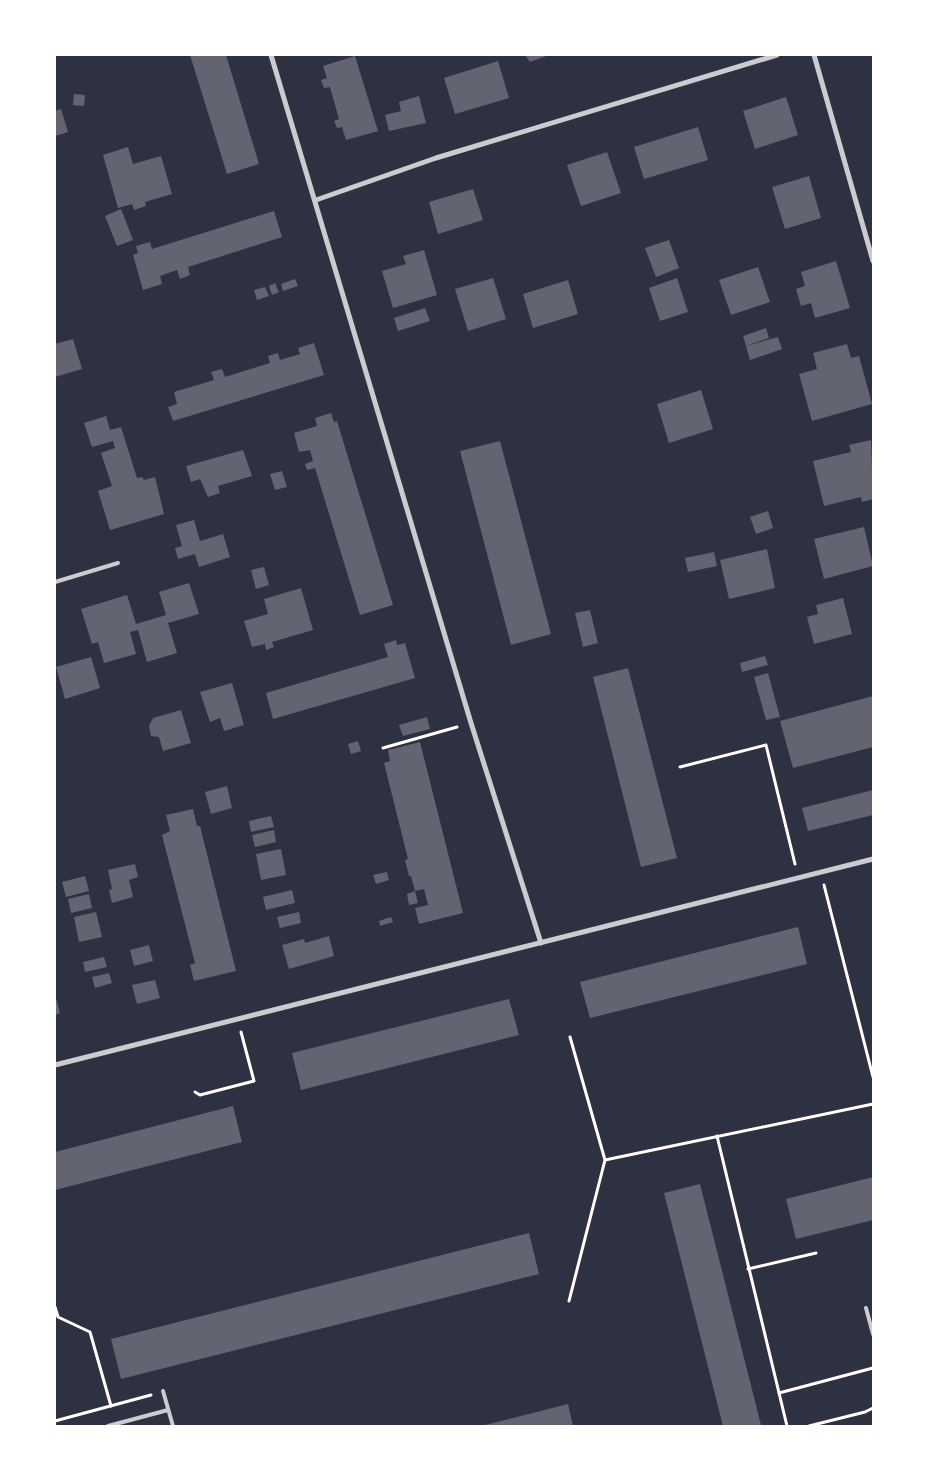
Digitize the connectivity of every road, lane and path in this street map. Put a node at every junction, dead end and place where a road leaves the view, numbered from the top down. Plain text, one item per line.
1 (271, 55) edge
2 (777, 55) edge
3 (814, 55) edge
4 (316, 200) junction
5 (873, 262) edge
6 (118, 563) dead end
7 (55, 582) edge
8 (470, 723) junction
9 (383, 748) dead end
10 (680, 767) dead end
11 (873, 859) edge
12 (821, 872) junction
13 (798, 878) junction
14 (541, 943) junction
15 (237, 1019) junction
16 (570, 1037) dead end
17 (55, 1065) edge
18 (873, 1078) edge
19 (195, 1092) dead end
20 (873, 1104) edge
21 (718, 1136) junction
22 (605, 1160) junction
23 (816, 1252) dead end
24 (748, 1269) junction
25 (569, 1301) dead end
26 (55, 1307) edge
27 (866, 1308) dead end
28 (56, 1312) edge
29 (873, 1334) edge
30 (873, 1368) edge
31 (163, 1391) joint
32 (779, 1393) junction
33 (111, 1406) junction
34 (873, 1408) edge
35 (168, 1410) junction
36 (55, 1421) edge
37 (108, 1426) edge
38 (172, 1426) edge
39 (788, 1426) edge
40 (809, 1426) edge

1 - 4 street
2 - 4 street
3 - 5 street
4 - 8 street
6 - 7 lane
8 - 9 path
8 - 14 street
10 - 13 path
11 - 12 street
12 - 13 street
12 - 18 path
13 - 14 street
14 - 15 street
15 - 17 street
15 - 19 path
16 - 22 path
20 - 21 path
21 - 22 path
21 - 24 path
22 - 25 path
23 - 24 path
24 - 32 path
26 - 28 path
27 - 29 lane
28 - 33 path
30 - 32 path
31 - 33 path
31 - 35 lane
32 - 39 path
33 - 36 path
34 - 40 path
35 - 37 lane
35 - 38 lane

